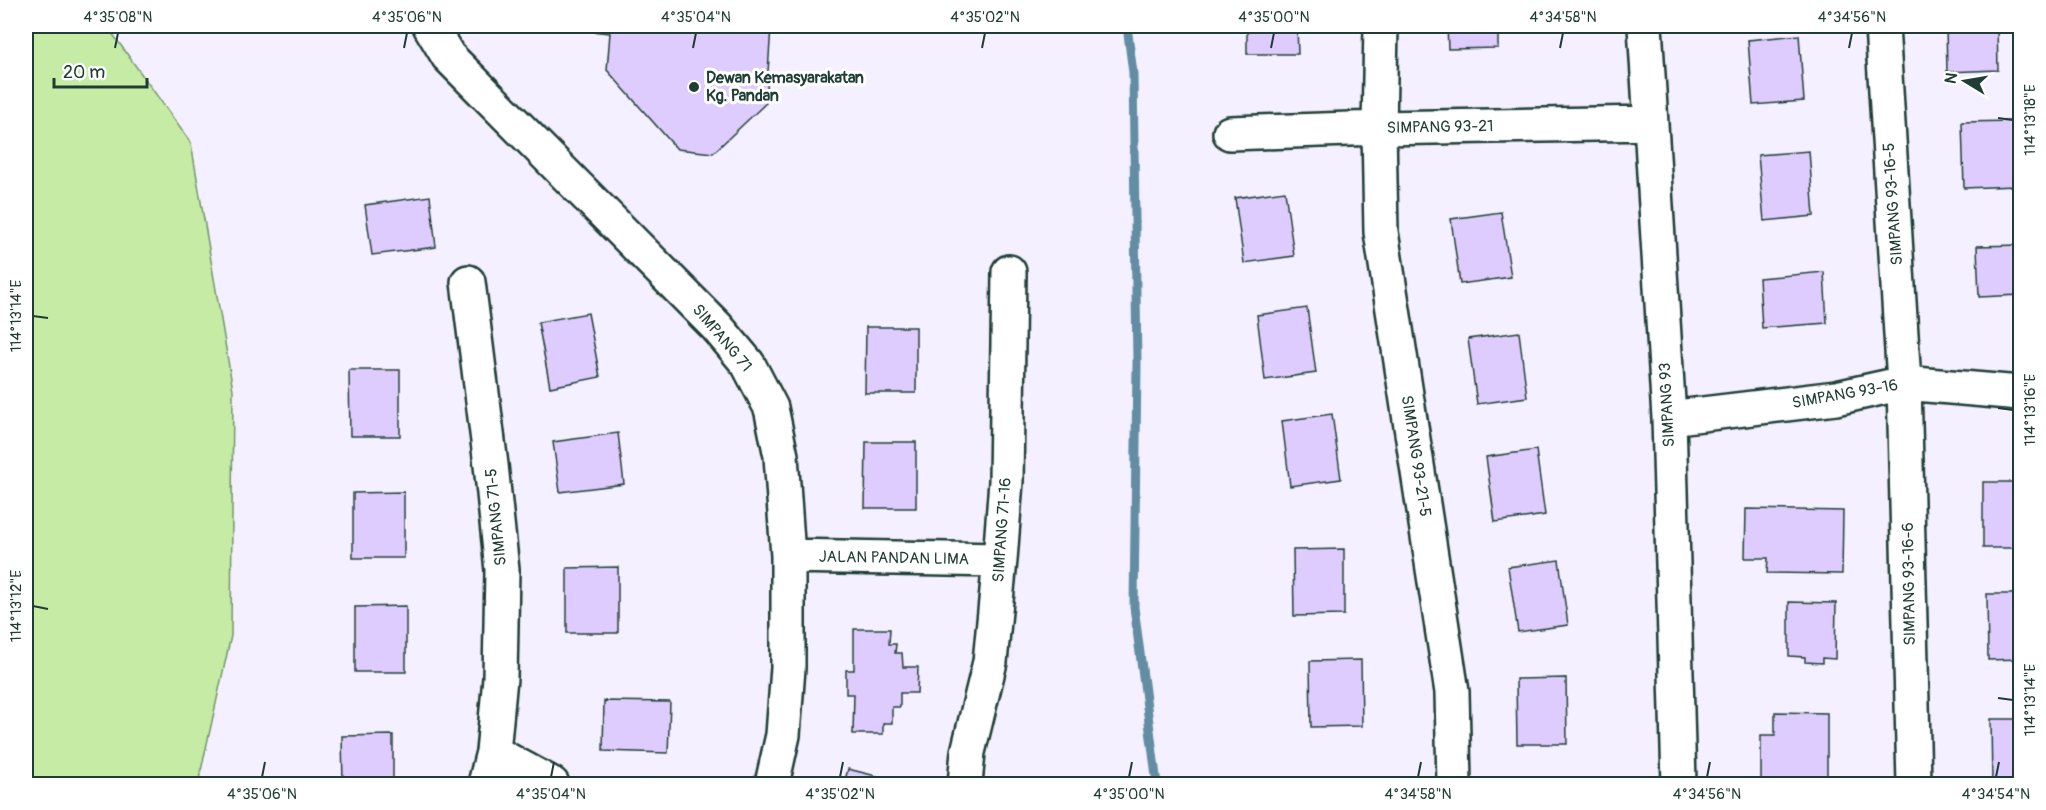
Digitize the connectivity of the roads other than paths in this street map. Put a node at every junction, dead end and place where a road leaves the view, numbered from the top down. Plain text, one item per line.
1 (430, 26) edge
2 (1381, 26) edge
3 (1645, 26) edge
4 (1882, 26) edge
5 (1650, 123) junction
6 (1379, 128) junction
7 (1230, 134) dead end
8 (1009, 272) dead end
9 (468, 282) dead end
10 (1904, 383) junction
11 (2020, 393) edge
12 (1669, 418) junction
13 (788, 556) junction
14 (1000, 560) junction
15 (493, 752) junction
16 (485, 784) edge
17 (552, 784) edge
18 (772, 784) edge
19 (965, 784) edge
20 (1454, 784) edge
21 (1679, 784) edge
22 (1914, 784) edge

1 - 13 street, SIMPANG 71
2 - 6 street, SIMPANG 93-21-5
3 - 5 street, SIMPANG 93
4 - 10 street, SIMPANG 93-16-5
5 - 6 street, SIMPANG 93-21
5 - 12 street, SIMPANG 93
6 - 7 street, SIMPANG 93-21
6 - 20 street, SIMPANG 93-21-5
8 - 14 street, SIMPANG 71-16
9 - 15 street, SIMPANG 71-5
10 - 11 street, SIMPANG 93-16
10 - 12 street, SIMPANG 93-16
10 - 22 street, SIMPANG 93-16-6
12 - 21 street, SIMPANG 93
13 - 14 street, JALAN PANDAN LIMA
13 - 18 street, SIMPANG 71
14 - 19 street, SIMPANG 71-16
15 - 16 street, SIMPANG 71-5
15 - 17 street

